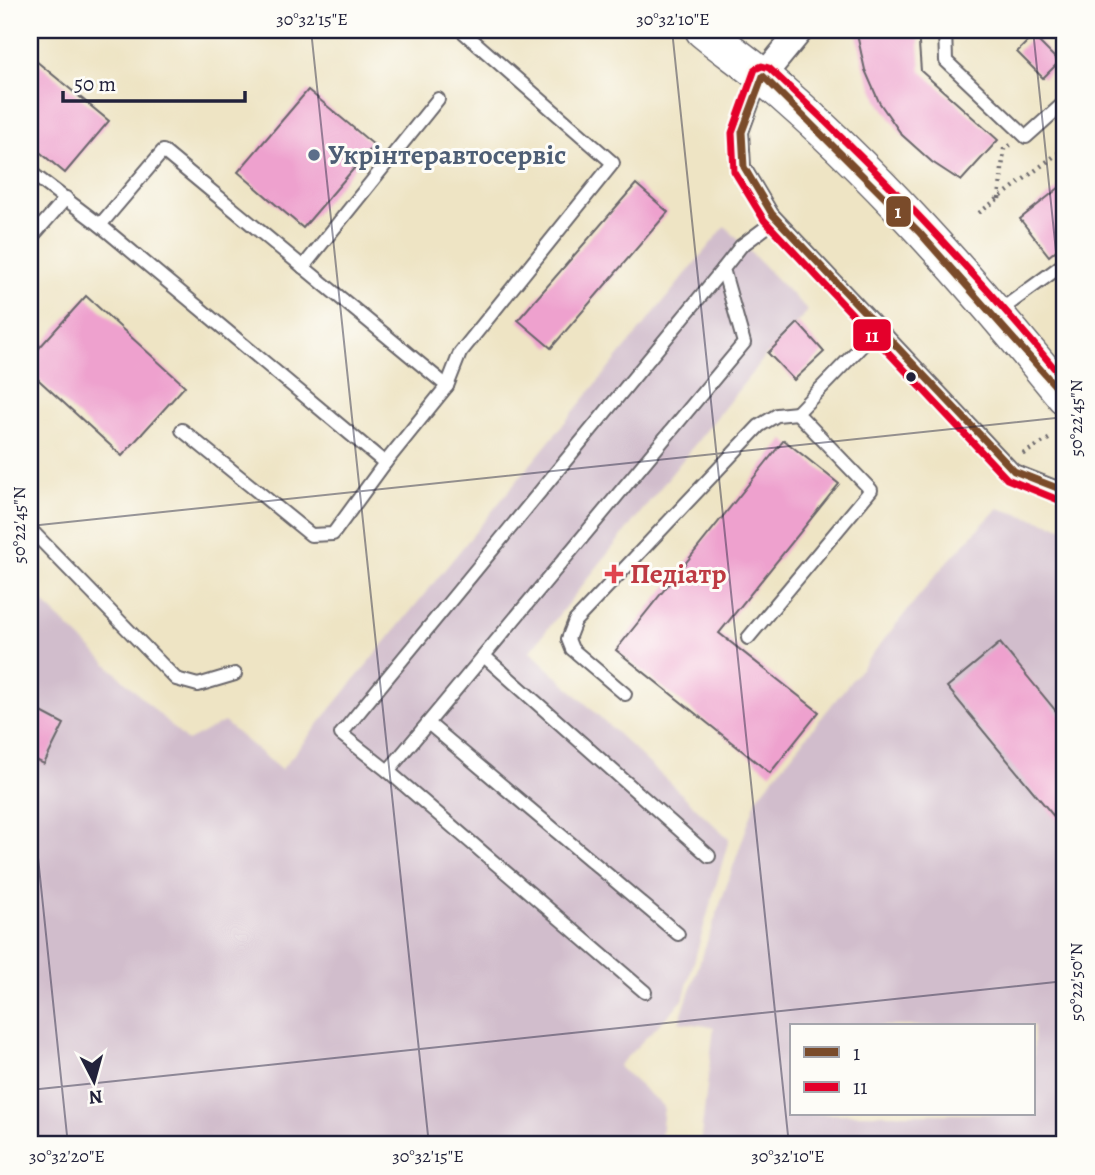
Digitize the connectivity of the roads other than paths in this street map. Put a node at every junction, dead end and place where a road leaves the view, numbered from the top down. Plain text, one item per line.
1 (461, 30) edge
2 (704, 30) edge
3 (801, 30) edge
4 (945, 30) edge
5 (762, 76) junction
6 (438, 99) dead end
7 (1065, 102) edge
8 (30, 172) edge
9 (66, 198) junction
10 (776, 220) junction
11 (100, 225) junction
12 (30, 239) edge
13 (1065, 263) edge
14 (303, 267) junction
15 (723, 269) junction
16 (995, 314) junction
17 (878, 329) junction
18 (447, 386) junction
19 (1065, 397) edge
20 (797, 413) junction
21 (182, 430) dead end
22 (384, 463) junction
23 (1065, 491) edge
24 (30, 529) edge
25 (748, 638) dead end
26 (484, 656) junction
27 (235, 674) dead end
28 (625, 694) dead end
29 (428, 723) junction
30 (388, 771) junction
31 (709, 856) dead end
32 (678, 934) dead end
33 (645, 992) dead end

1 - 18 lane
2 - 5 main road
3 - 5 street
4 - 7 lane
5 - 10 lane
5 - 16 main road
6 - 14 lane
8 - 9 lane
9 - 11 lane
9 - 12 lane
10 - 15 lane
10 - 17 lane
11 - 14 lane
11 - 22 lane
13 - 16 lane
14 - 18 lane
15 - 26 lane
15 - 30 lane
16 - 19 main road
17 - 20 lane
17 - 23 lane
18 - 22 lane
20 - 25 lane
20 - 28 lane
21 - 22 lane
24 - 27 lane
26 - 29 lane
26 - 31 lane
29 - 30 lane
29 - 32 lane
30 - 33 lane

